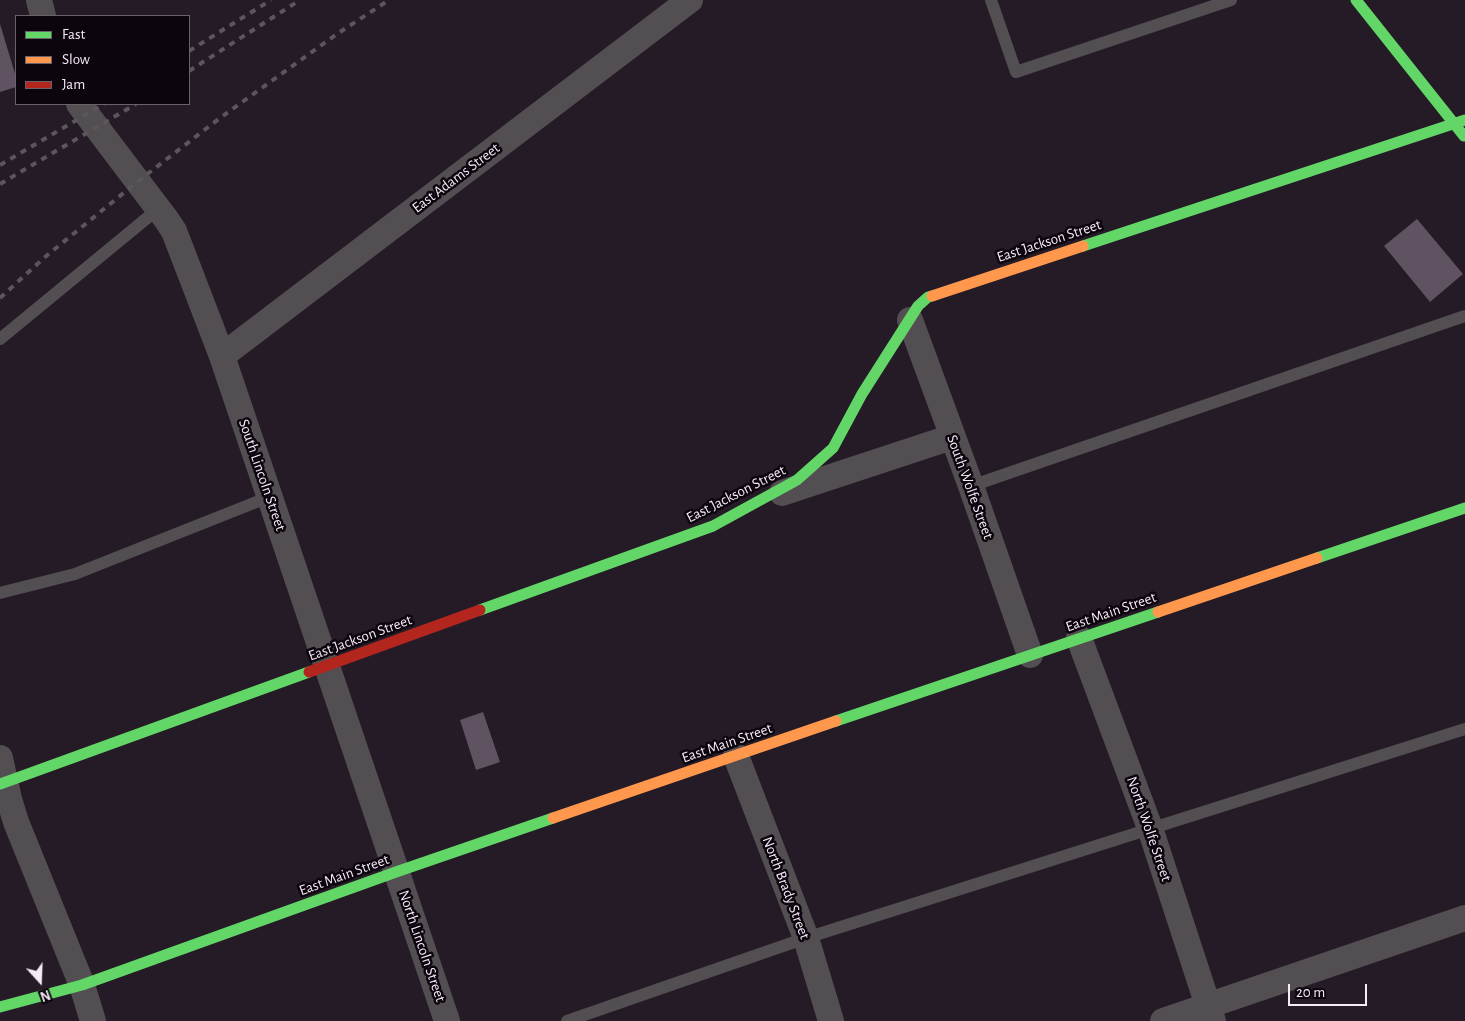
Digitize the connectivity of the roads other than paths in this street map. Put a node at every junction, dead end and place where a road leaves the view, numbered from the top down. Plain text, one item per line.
1 (39, 0) edge
2 (690, 0) edge
3 (991, 0) edge
4 (1231, 0) edge
5 (1356, 0) edge
6 (43, 15) edge
7 (80, 105) edge
8 (1459, 122) edge
9 (1465, 137) edge
10 (158, 209) junction
11 (1465, 316) edge
12 (910, 320) junction
13 (0, 339) edge
14 (222, 356) junction
15 (952, 438) junction
16 (971, 486) junction
17 (269, 497) junction
18 (759, 500) junction
19 (1465, 508) edge
20 (0, 593) edge
21 (1079, 638) junction
22 (1030, 655) junction
23 (326, 666) junction
24 (1465, 729) edge
25 (736, 756) junction
26 (2, 775) edge
27 (1150, 828) junction
28 (396, 872) junction
29 (1465, 918) edge
30 (806, 938) junction
31 (82, 985) junction
32 (0, 1007) edge
33 (1210, 1013) edge
34 (93, 1021) edge
35 (447, 1021) edge
36 (567, 1021) edge
37 (831, 1021) edge
38 (1163, 1021) edge

1 - 6 street
2 - 14 street, East Adams Street
3 - 4 lane
5 - 8 main road
7 - 10 street, South Lincoln Street
8 - 9 main road
8 - 12 main road, East Jackson Street
10 - 13 lane
10 - 14 street, South Lincoln Street
11 - 16 lane
12 - 15 street, South Wolfe Street
12 - 18 main road, East Jackson Street
14 - 17 street, South Lincoln Street
15 - 16 street, South Wolfe Street
15 - 18 street
16 - 22 street, South Wolfe Street
17 - 20 lane
17 - 23 street, South Lincoln Street
18 - 23 main road, East Jackson Street
19 - 21 main road, East Main Street
21 - 22 main road, East Main Street
21 - 27 street, North Wolfe Street
22 - 25 main road, East Main Street
23 - 26 main road, East Jackson Street
23 - 28 street, South Lincoln Street
24 - 27 lane
25 - 28 main road, East Main Street
25 - 30 street, North Brady Street
26 - 31 street
27 - 30 lane
27 - 33 street, North Wolfe Street
28 - 31 main road, East Main Street
28 - 35 street, North Lincoln Street
29 - 33 street
30 - 36 lane
30 - 37 street, North Brady Street
31 - 32 main road, East Main Street
31 - 34 street
33 - 38 street

